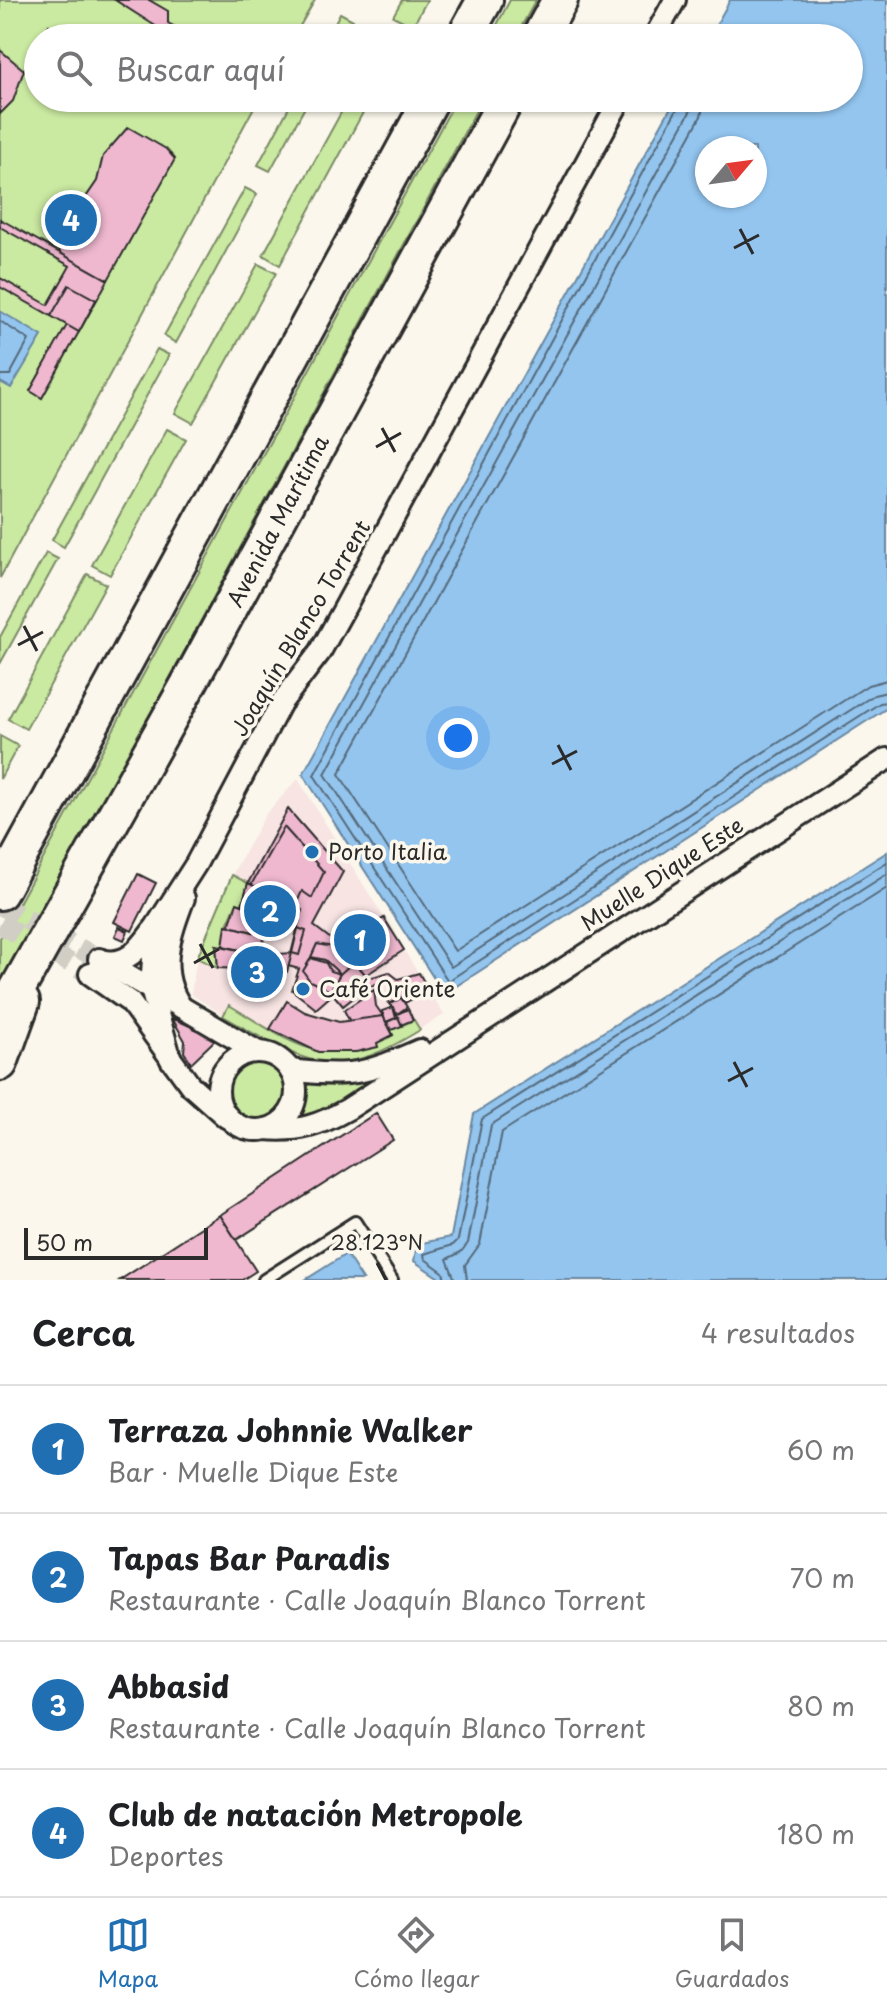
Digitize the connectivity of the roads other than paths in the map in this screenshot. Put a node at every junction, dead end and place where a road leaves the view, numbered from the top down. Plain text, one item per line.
1 (485, 0) edge
2 (560, 0) edge
3 (675, 0) edge
4 (472, 24) edge
5 (547, 24) edge
6 (662, 24) edge
7 (424, 112) edge
8 (499, 112) edge
9 (613, 112) edge
10 (887, 759) edge
11 (196, 864) junction
12 (0, 892) edge
13 (155, 928) junction
14 (44, 941) junction
15 (94, 966) junction
16 (151, 989) junction
17 (184, 1010) junction
18 (0, 1020) edge
19 (464, 1031) junction
20 (258, 1052) junction
21 (171, 1060) junction
22 (0, 1063) edge
23 (290, 1070) junction
24 (234, 1123) junction
25 (266, 1129) junction
26 (264, 1280) edge
27 (392, 1280) edge

1 - 4 highway
2 - 5 highway
3 - 6 street
7 - 12 highway
8 - 14 highway, Avenida Marítima
9 - 11 street, Joaquín Blanco Torrent
10 - 19 street, Muelle Dique Este
11 - 13 street, Joaquín Blanco Torrent
11 - 17 street
13 - 15 street, Joaquín Blanco Torrent
13 - 16 street, Joaquín Blanco Torrent
14 - 18 highway
14 - 22 highway
15 - 16 street
15 - 21 street
16 - 17 street
16 - 21 street, Joaquín Blanco Torrent
17 - 20 street
19 - 23 street, Muelle Dique Este
19 - 25 street, Muelle Dique Este
20 - 23 street
20 - 24 street
21 - 24 street
23 - 25 street
24 - 25 street
26 - 27 lane

